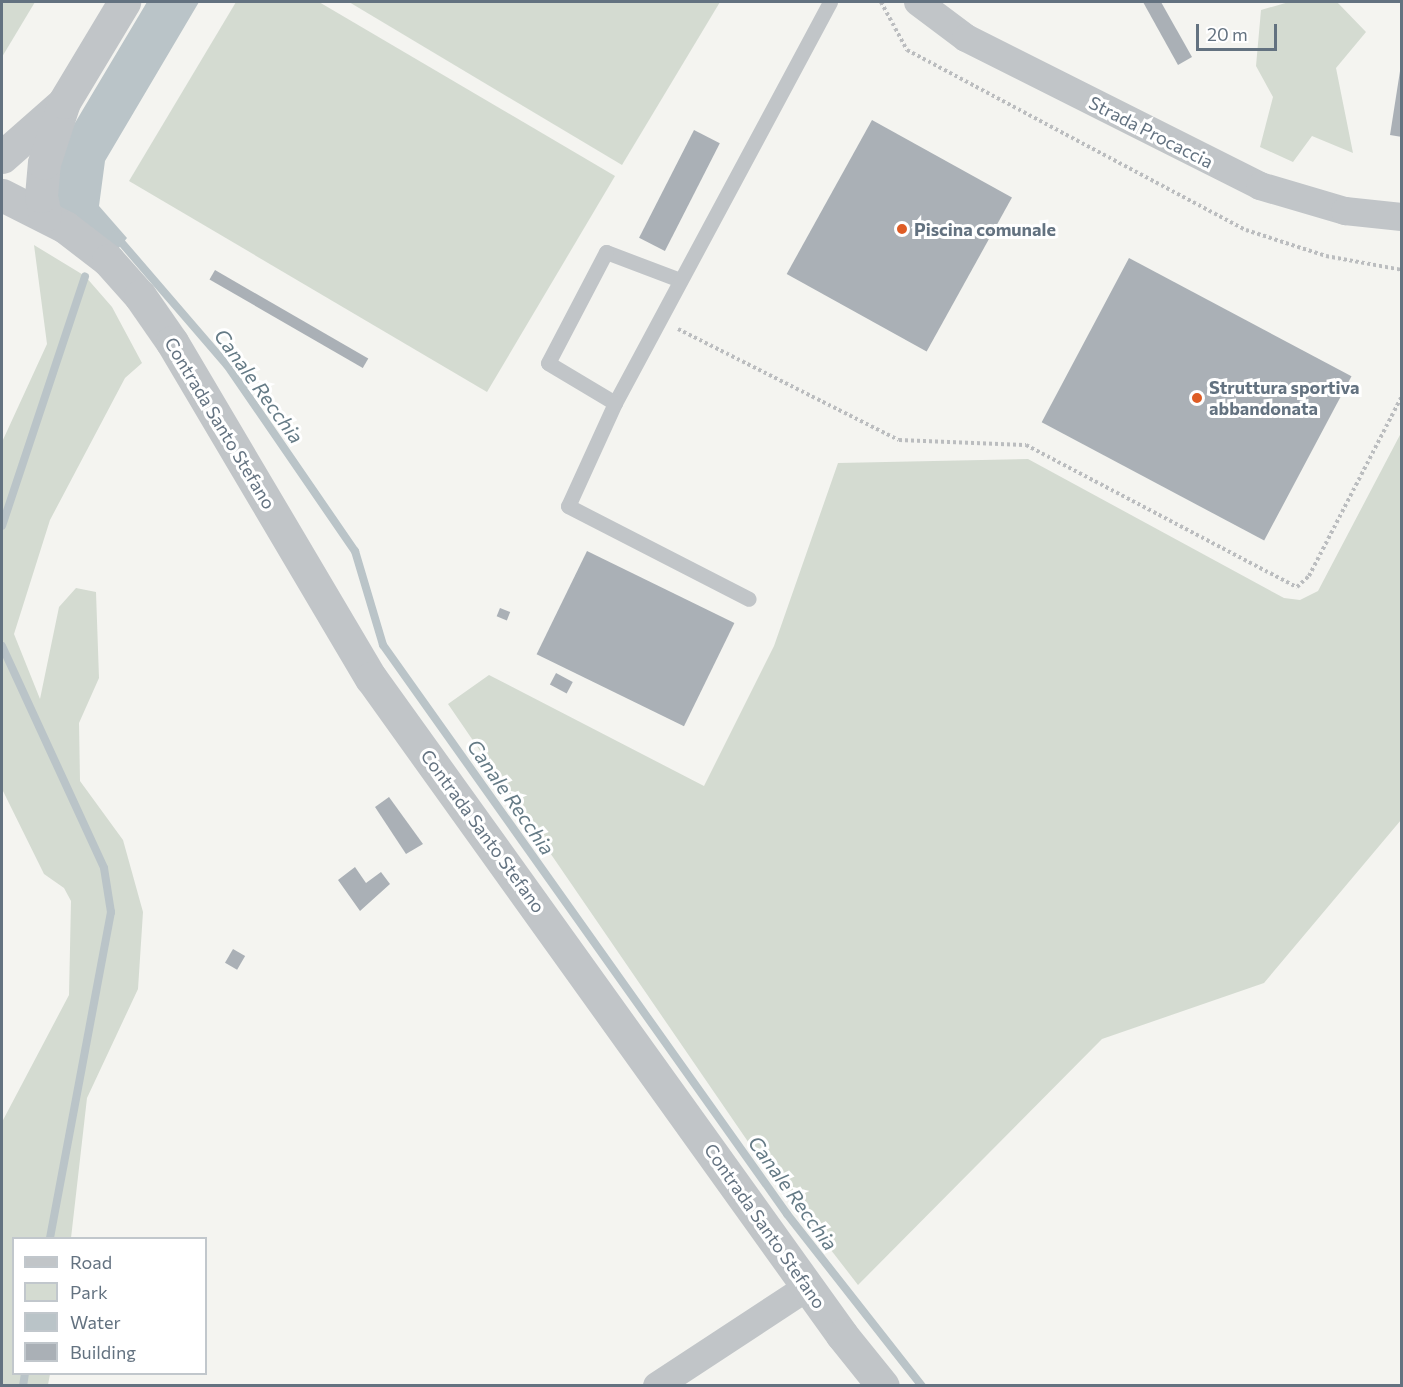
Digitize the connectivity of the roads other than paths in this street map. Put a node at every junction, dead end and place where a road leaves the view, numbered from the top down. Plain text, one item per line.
1 (124, 2) edge
2 (830, 2) edge
3 (918, 2) edge
4 (64, 102) junction
5 (2, 157) edge
6 (2, 195) edge
7 (1401, 217) edge
8 (55, 221) junction
9 (680, 280) junction
10 (615, 403) junction
11 (749, 599) dead end
12 (808, 1287) junction
13 (657, 1386) edge
14 (883, 1386) edge

1 - 4 street
2 - 9 lane
3 - 7 street, Strada Procaccia
4 - 5 street
4 - 8 street
6 - 8 street, Contrada Santo Stefano
8 - 12 street, Contrada Santo Stefano
9 - 10 lane
9 - 10 lane
10 - 11 lane
12 - 13 street
12 - 14 street, Contrada Santo Stefano

